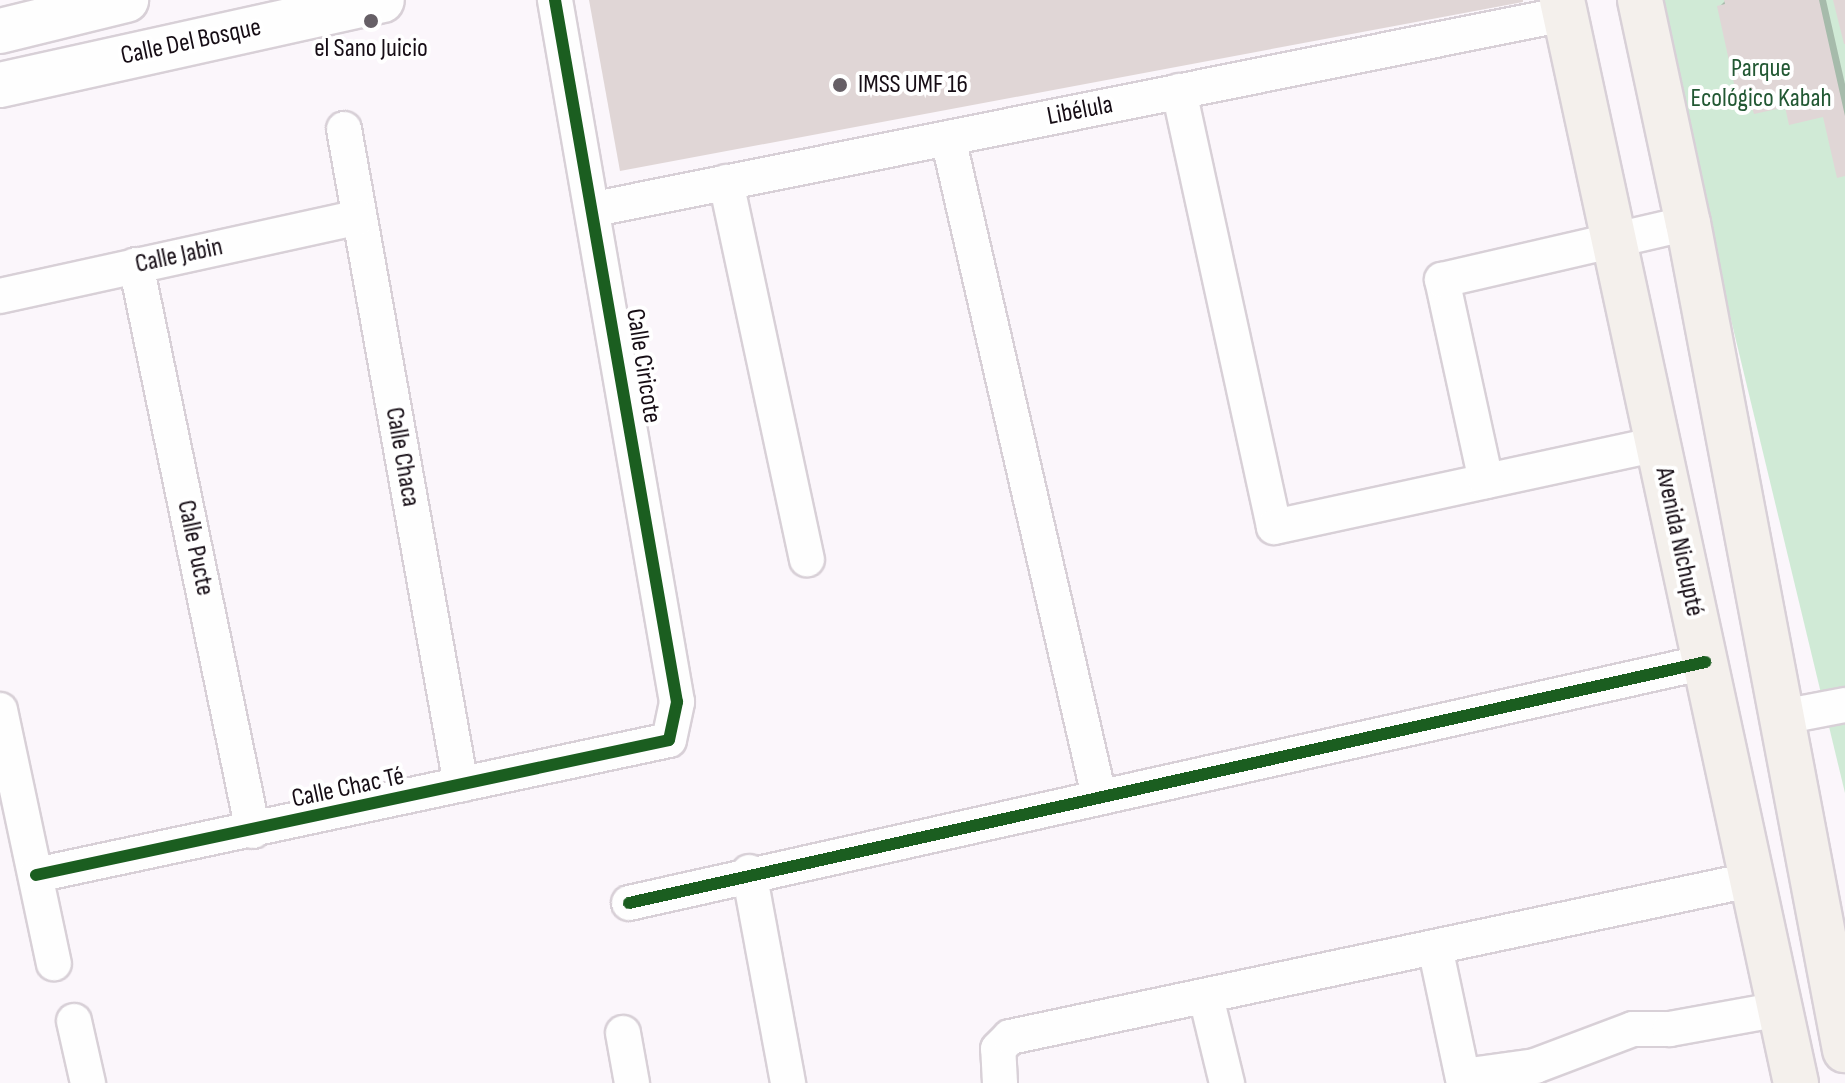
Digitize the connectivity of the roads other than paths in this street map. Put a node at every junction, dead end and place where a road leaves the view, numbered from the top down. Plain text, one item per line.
1 (126, 0) edge
2 (382, 0) edge
3 (555, 0) edge
4 (1640, 0) edge
5 (1564, 7) edge
6 (0, 31) edge
7 (0, 85) edge
8 (1179, 91) junction
9 (344, 129) dead end
10 (948, 138) junction
11 (726, 182) junction
12 (595, 209) junction
13 (358, 217) junction
14 (1688, 223) junction
15 (1614, 238) junction
16 (136, 265) junction
17 (0, 296) edge
18 (1658, 444) junction
19 (1486, 481) junction
20 (807, 559) dead end
21 (1705, 662) junction
22 (1845, 705) edge
23 (0, 710) edge
24 (1782, 717) junction
25 (669, 740) joint
26 (461, 785) junction
27 (1099, 796) junction
28 (253, 831) junction
29 (749, 872) junction
30 (36, 875) junction
31 (1750, 880) junction
32 (629, 903) dead end
33 (1435, 947) junction
34 (54, 963) dead end
35 (1206, 997) junction
36 (1780, 1009) junction
37 (74, 1021) dead end
38 (623, 1033) dead end
39 (1845, 1050) edge
40 (1464, 1080) edge
41 (88, 1083) edge
42 (632, 1083) edge
43 (788, 1083) edge
44 (1000, 1083) edge
45 (1227, 1083) edge
46 (1796, 1083) edge

1 - 6 street, Calle Del Bosque
2 - 7 street, Calle Del Bosque
3 - 12 street, Calle Ciricote
4 - 14 main road
5 - 8 street, Libélula
5 - 15 main road, Avenida Nichupté
8 - 10 street, Libélula
8 - 19 street
9 - 13 street, Calle Chaca
10 - 11 street, Libélula
10 - 27 street
11 - 12 street, Libélula
11 - 20 street
12 - 25 street, Calle Ciricote
13 - 16 street, Calle Jabin
13 - 26 street, Calle Chaca
14 - 15 street
14 - 24 main road
15 - 18 main road, Avenida Nichupté
15 - 19 street
16 - 17 street, Calle Jabin
16 - 28 street, Calle Pucte
18 - 19 street
18 - 21 main road, Avenida Nichupté
21 - 27 street
21 - 31 main road, Avenida Nichupté
22 - 24 street
23 - 30 street
24 - 39 main road
25 - 26 street, Calle Chac Té
26 - 28 street, Calle Chac Té
27 - 29 street
28 - 30 street, Calle Chac Té
29 - 32 street
29 - 43 street
30 - 34 street
31 - 33 street
31 - 36 main road, Avenida Nichupté
33 - 35 street
33 - 40 street
35 - 44 street
35 - 45 street
36 - 40 street
36 - 46 main road, Avenida Nichupté
37 - 41 street
38 - 42 street

